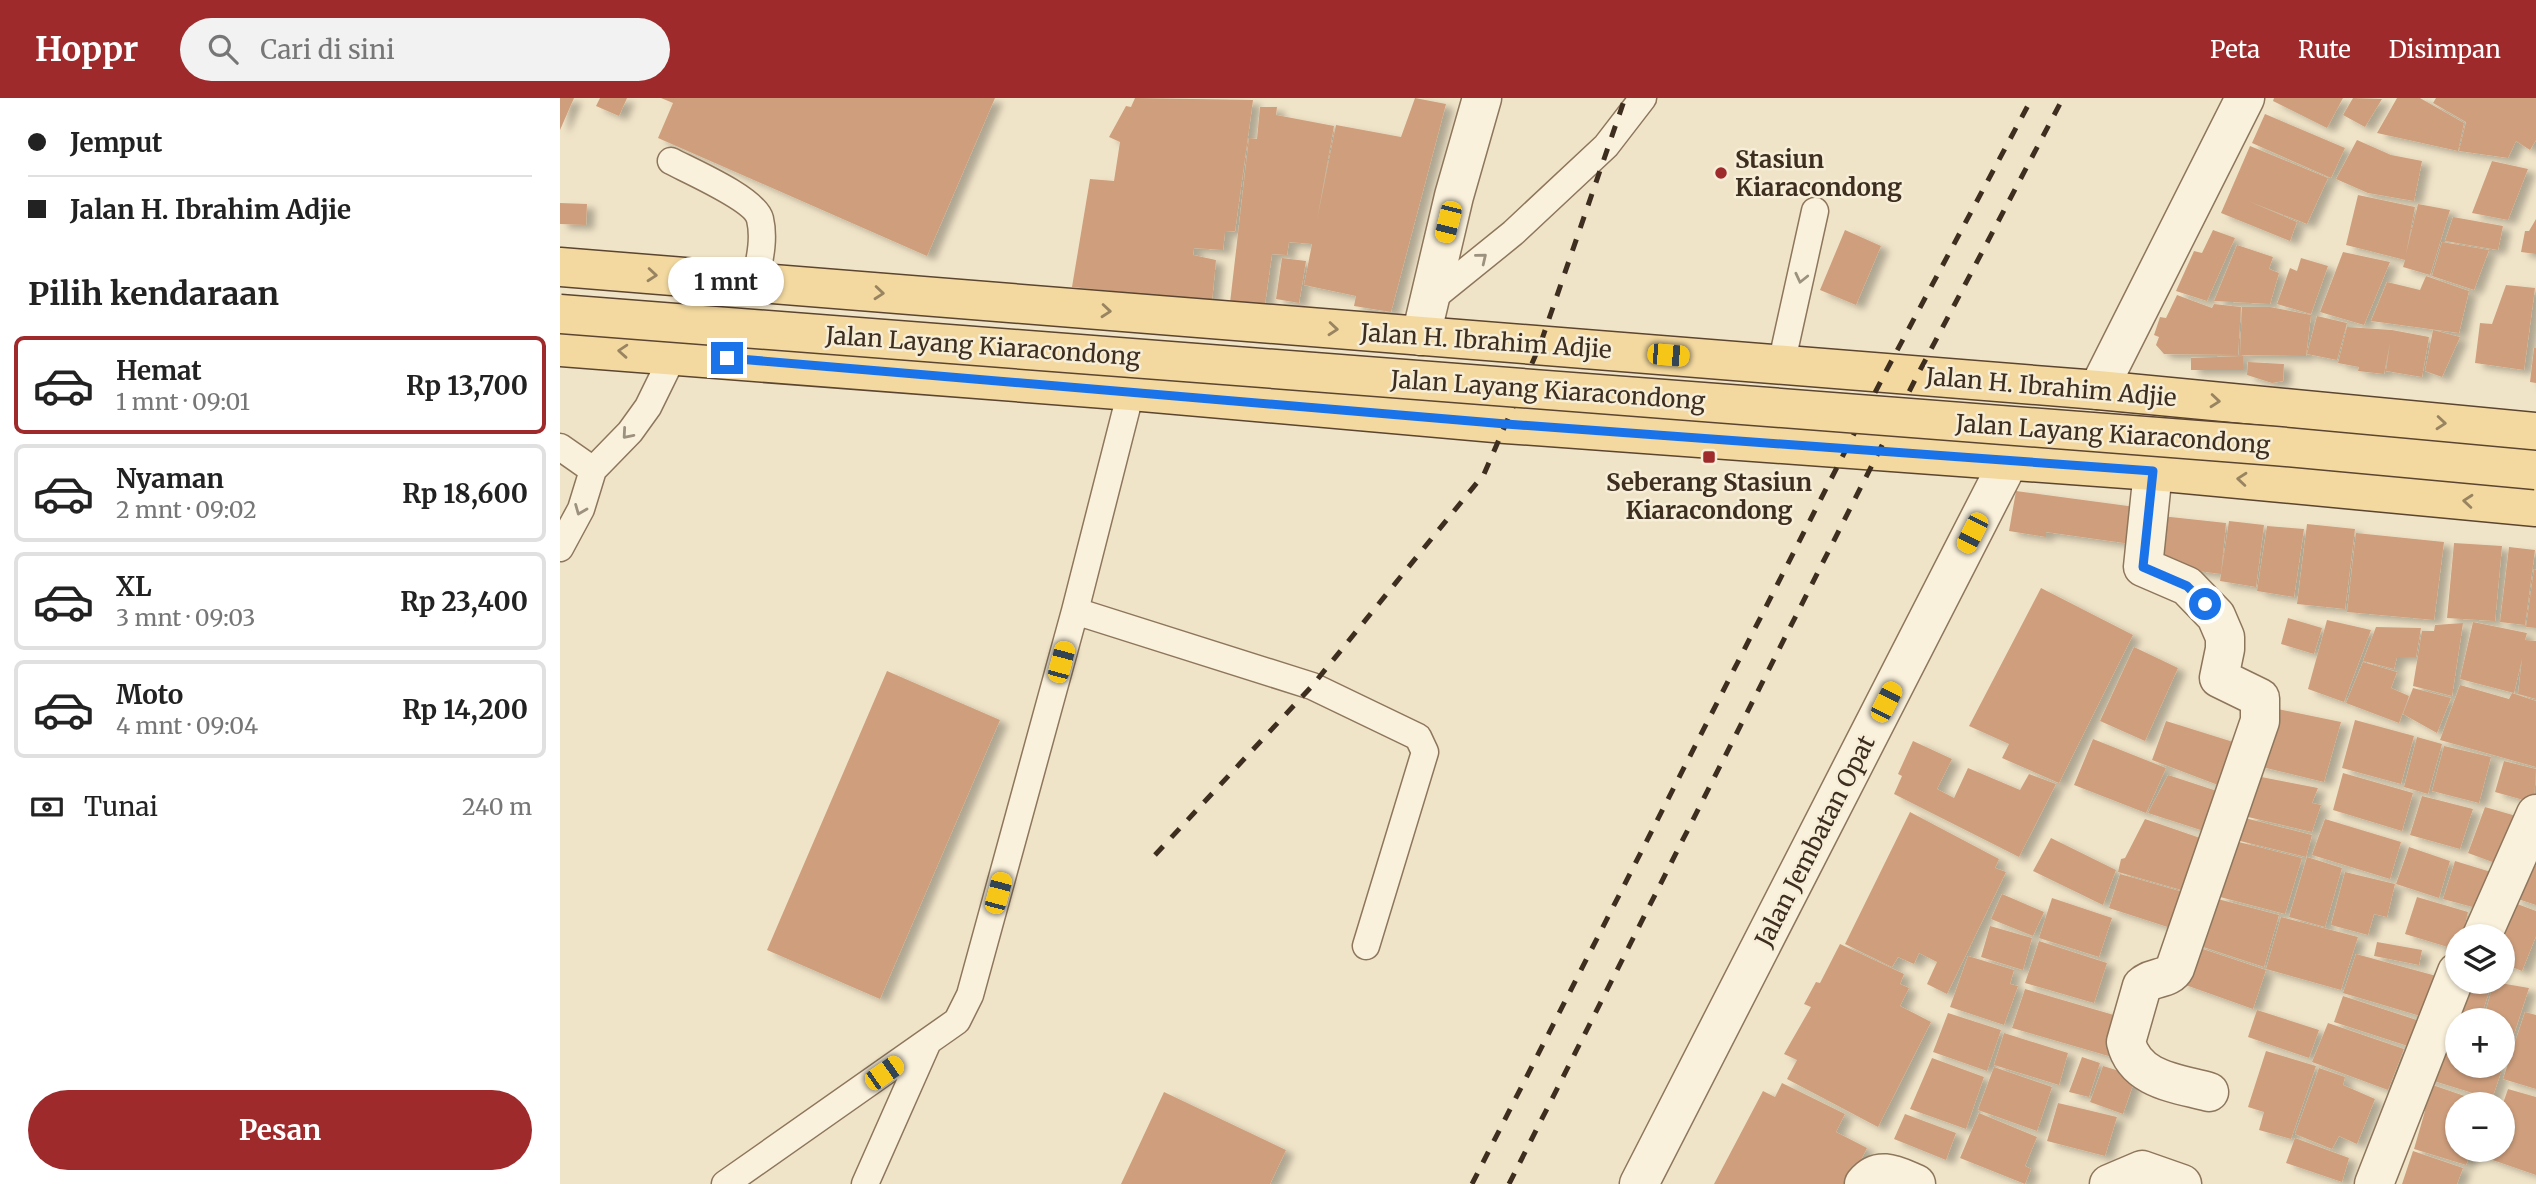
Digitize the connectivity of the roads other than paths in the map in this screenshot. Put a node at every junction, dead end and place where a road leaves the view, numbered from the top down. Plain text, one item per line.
1 (1482, 98) edge
2 (1643, 98) edge
3 (2245, 98) edge
4 (671, 161) dead end
5 (1815, 211) dead end
6 (560, 267) edge
7 (755, 283) junction
8 (840, 290) junction
9 (560, 314) edge
10 (1425, 319) junction
11 (560, 347) edge
12 (1604, 350) junction
13 (674, 354) junction
14 (1781, 365) junction
15 (835, 367) junction
16 (2098, 390) junction
17 (1131, 391) junction
18 (1595, 430) junction
19 (2536, 432) edge
20 (560, 447) edge
21 (2009, 461) junction
22 (593, 470) junction
23 (2536, 470) edge
24 (2153, 471) junction
25 (2536, 507) edge
26 (560, 548) edge
27 (1075, 611) junction
28 (2536, 814) edge
29 (2487, 924) edge
30 (1366, 946) dead end
31 (2448, 994) edge
32 (928, 1043) junction
33 (2209, 1092) dead end
34 (725, 1184) edge
35 (864, 1184) edge
36 (1639, 1184) edge
37 (1864, 1184) edge
38 (1916, 1184) edge
39 (2109, 1184) edge
40 (2182, 1184) edge
41 (2374, 1184) edge

1 - 10 street
10 -> 2 lane
3 - 16 street
4 - 7 lane
5 -> 14 lane
6 -> 7 main road, Jalan H. Ibrahim Adjie
7 - 8 main road, Jalan H. Ibrahim Adjie
8 -> 10 main road, Jalan H. Ibrahim Adjie
8 - 15 main road
9 - 23 main road, Jalan Layang Kiaracondong, bridge
10 - 12 main road, Jalan H. Ibrahim Adjie
13 -> 11 main road
12 - 14 main road, Jalan H. Ibrahim Adjie
12 - 18 main road
13 - 15 main road
13 -> 22 lane
14 - 16 main road, Jalan H. Ibrahim Adjie
15 - 17 main road
16 -> 19 main road, Jalan H. Ibrahim Adjie
17 - 18 main road
17 - 27 lane
18 - 21 main road
20 - 22 lane
21 - 24 main road
21 - 36 street, Jalan Jembatan Opat
22 -> 26 lane
25 -> 24 main road
24 - 33 street
27 - 30 lane
27 - 32 lane
28 - 29 street
31 - 41 street
32 - 34 lane
32 - 35 lane
37 - 38 street
39 - 40 street

